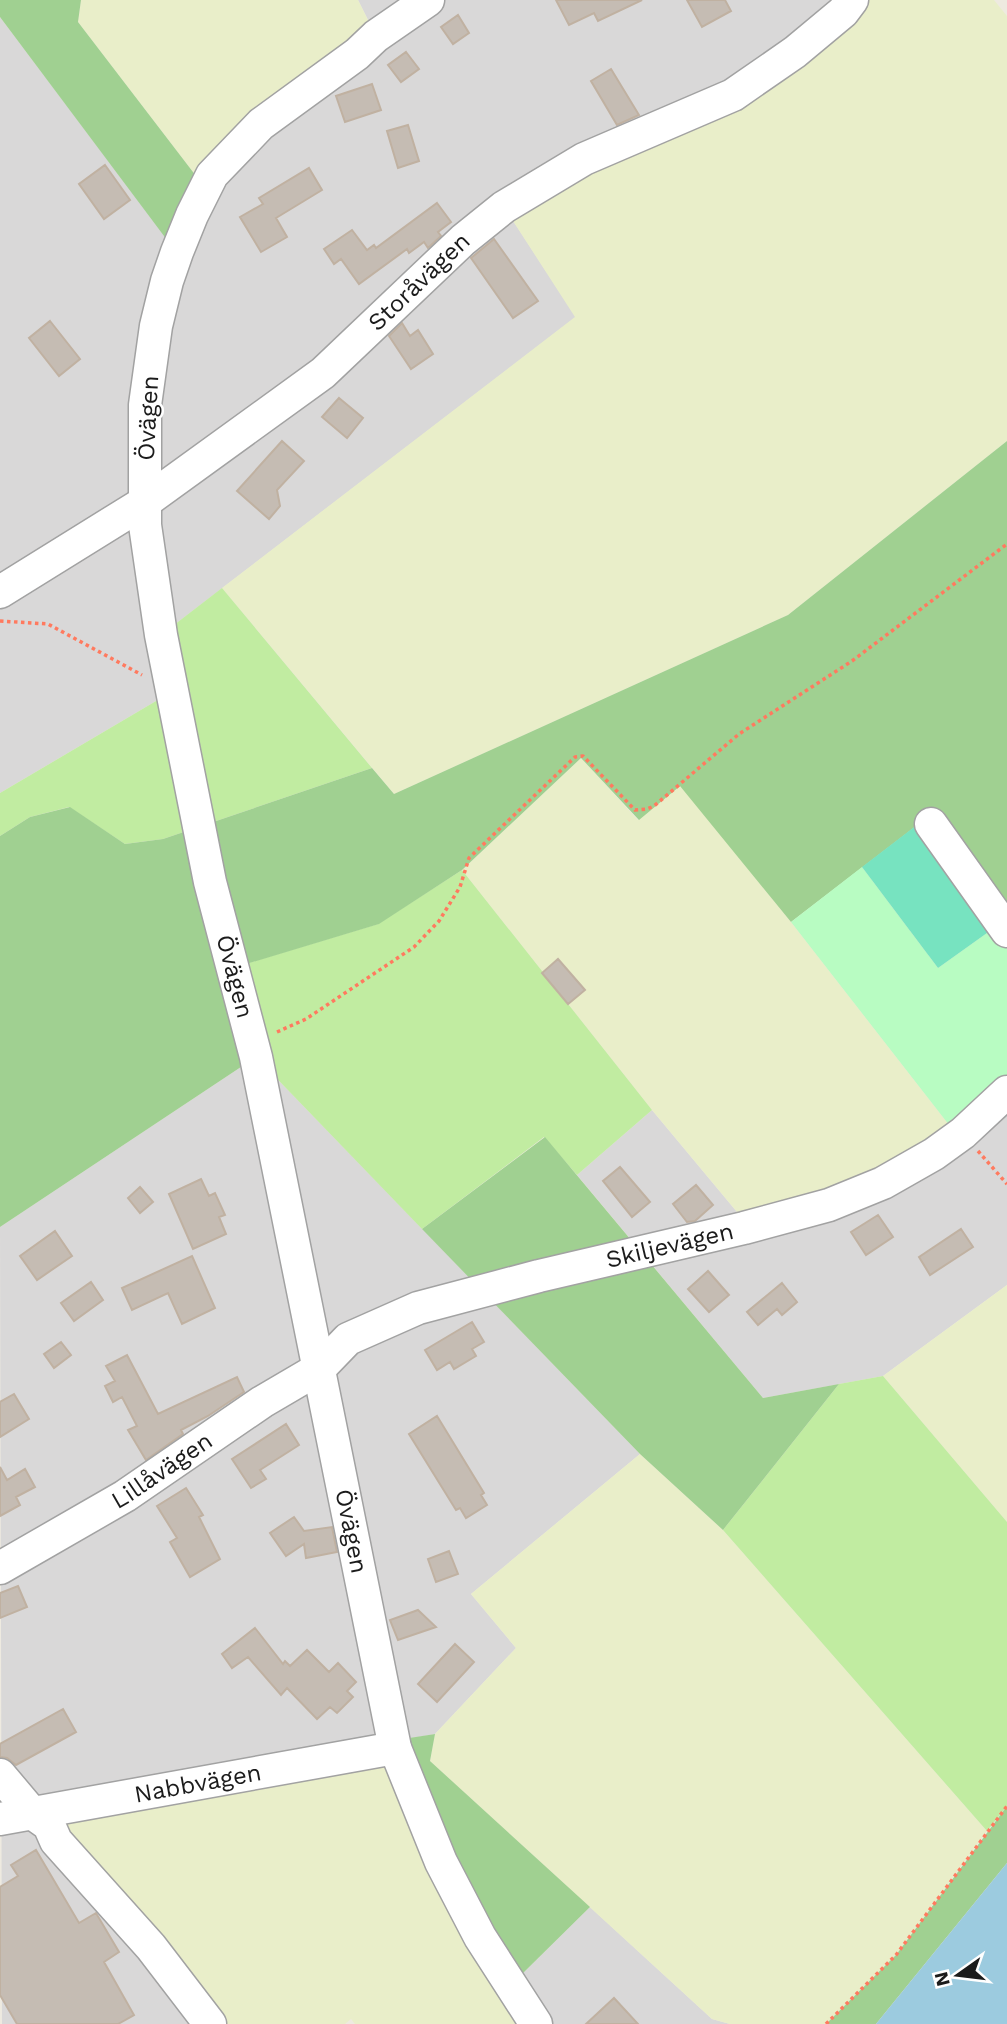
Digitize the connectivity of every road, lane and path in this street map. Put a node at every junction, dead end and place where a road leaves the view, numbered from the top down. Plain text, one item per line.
1 (428, 0) edge
2 (852, 0) edge
3 (145, 502) junction
4 (1007, 544) edge
5 (0, 592) edge
6 (0, 621) edge
7 (173, 691) junction
8 (931, 824) dead end
9 (1007, 931) edge
10 (252, 1042) junction
11 (1007, 1092) edge
12 (963, 1133) junction
13 (1007, 1184) edge
14 (320, 1368) junction
15 (0, 1568) edge
16 (395, 1748) junction
17 (0, 1775) edge
18 (1007, 1806) edge
19 (32, 1813) junction
20 (0, 1819) edge
21 (210, 2024) edge
22 (536, 2024) edge
23 (826, 2024) edge

1 - 3 street, Övägen
2 - 3 street, Storåvägen
3 - 5 street, Storåvägen
3 - 7 street, Övägen
4 - 10 path
6 - 7 path
7 - 10 street, Övägen
8 - 9 street
10 - 14 street, Övägen
11 - 12 street, Skiljevägen
12 - 13 path
12 - 14 street, Skiljevägen
14 - 15 street, Lillåvägen
14 - 16 street, Övägen
16 - 19 street, Nabbvägen
16 - 22 street, Övägen
17 - 19 street
18 - 23 path
19 - 20 street, Nabbvägen
19 - 21 street

